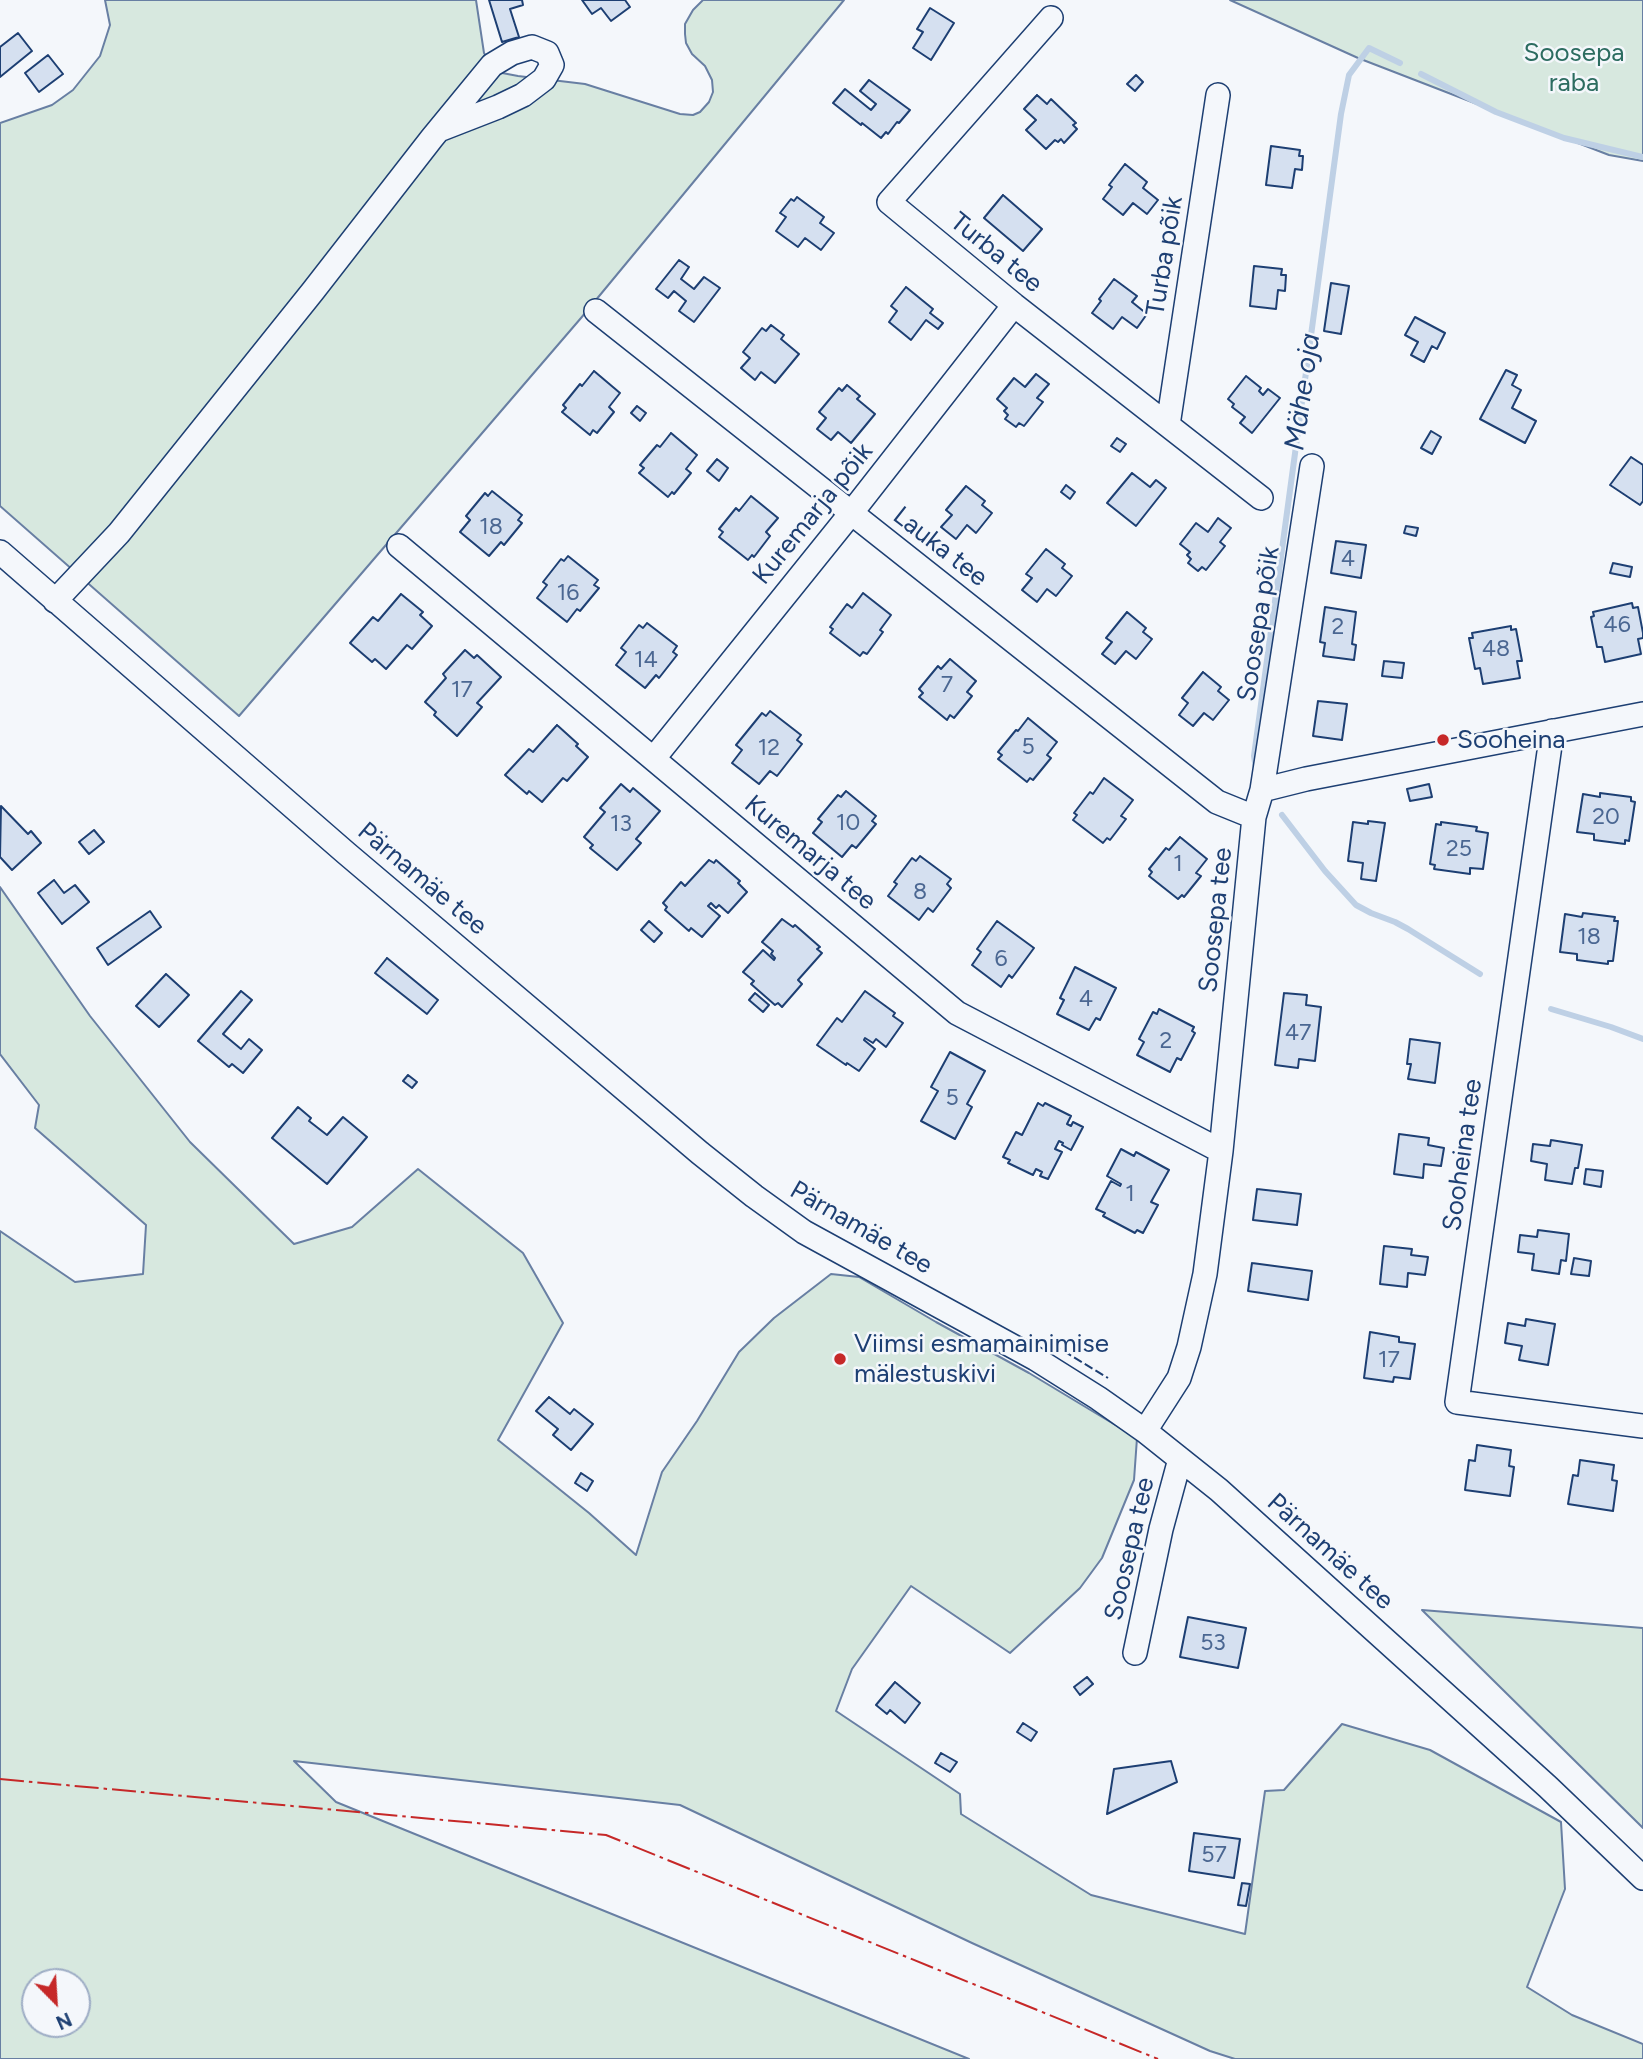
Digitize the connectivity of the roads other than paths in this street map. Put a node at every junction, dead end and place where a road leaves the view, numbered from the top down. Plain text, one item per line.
1 (1051, 18) dead end
2 (1218, 95) dead end
3 (439, 130) junction
4 (1014, 305) junction
5 (596, 311) dead end
6 (1168, 425) junction
7 (1312, 466) dead end
8 (1261, 498) dead end
9 (852, 512) junction
10 (399, 546) dead end
11 (0, 552) edge
12 (55, 601) junction
13 (1643, 714) edge
14 (1552, 731) junction
15 (654, 758) junction
16 (1262, 790) junction
17 (1254, 817) junction
18 (1221, 1151) junction
19 (1643, 1426) edge
20 (1145, 1430) junction
21 (1180, 1459) junction
22 (1135, 1653) dead end
23 (1643, 1878) edge

1 - 4 street, Turba tee
2 - 6 street, Turba põik
3 - 3 street
3 - 12 street
4 - 6 street, Turba tee
4 - 9 street, Kuremarja põik
5 - 9 street, Lauka tee
6 - 8 street, Turba tee
7 - 16 street, Soosepa põik
9 - 15 street, Kuremarja põik
9 - 17 street, Lauka tee
10 - 15 street, Kuremarja tee
11 - 12 street, Pärnamäe tee
12 - 20 street, Pärnamäe tee
13 - 14 street
14 - 16 street
14 - 19 street, Sooheina tee
15 - 18 street, Kuremarja tee
16 - 17 street, Soosepa tee
17 - 18 street, Soosepa tee
18 - 20 street, Soosepa tee
20 - 21 street, Pärnamäe tee
21 - 22 street, Soosepa tee
21 - 23 street, Pärnamäe tee

